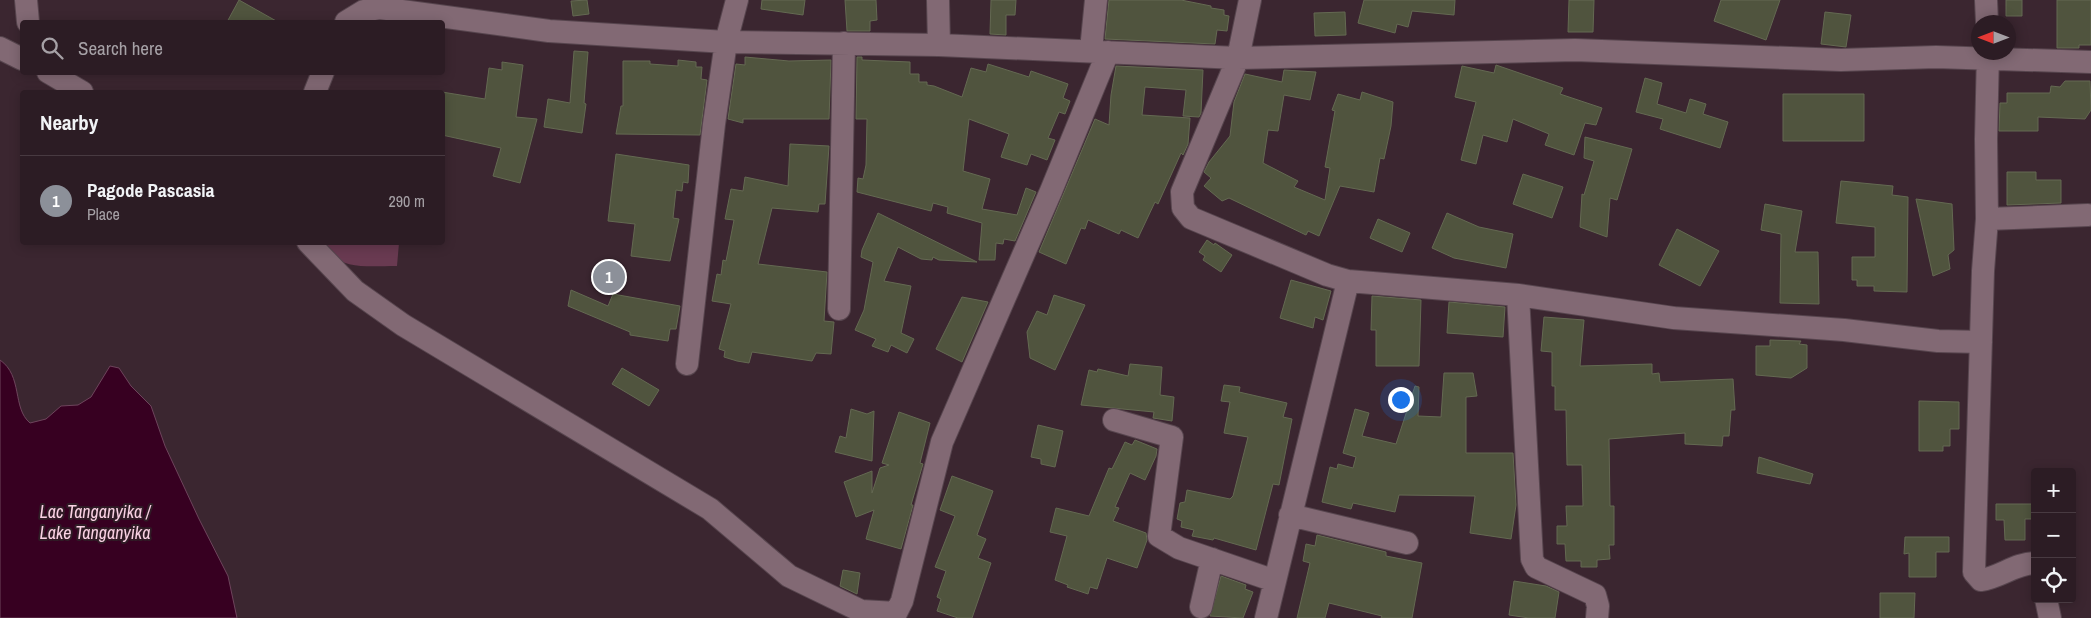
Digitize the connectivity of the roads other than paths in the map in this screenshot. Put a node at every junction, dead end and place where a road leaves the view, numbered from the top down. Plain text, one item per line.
1 (26, 0) edge
2 (737, 0) edge
3 (938, 0) edge
4 (1096, 0) edge
5 (1250, 0) edge
6 (1986, 0) edge
7 (380, 4) edge
8 (1987, 15) edge
9 (28, 20) edge
10 (349, 20) edge
11 (726, 42) junction
12 (844, 44) junction
13 (939, 45) junction
14 (0, 48) edge
15 (1100, 51) junction
16 (1971, 56) edge
17 (20, 58) edge
18 (1238, 58) junction
19 (2016, 58) edge
20 (1988, 60) edge
21 (2091, 62) edge
22 (53, 75) edge
23 (322, 75) edge
24 (79, 90) edge
25 (316, 90) edge
26 (2088, 215) dead end
27 (1987, 219) junction
28 (311, 245) edge
29 (1348, 282) junction
30 (1518, 295) junction
31 (839, 309) dead end
32 (1981, 342) junction
33 (687, 364) dead end
34 (1114, 420) dead end
35 (1290, 516) junction
36 (1407, 543) dead end
37 (1212, 558) junction
38 (2031, 563) edge
39 (1275, 581) junction
40 (2047, 603) edge
41 (1201, 608) dead end
42 (1266, 618) edge
43 (1598, 618) edge
44 (2050, 618) edge

1 - 9 street
2 - 11 street
3 - 13 street
4 - 15 street
5 - 18 street
6 - 8 street
7 - 10 street
7 - 11 street
11 - 12 street
11 - 33 street
12 - 13 street
12 - 31 street
13 - 15 street
14 - 17 street
15 - 18 street
15 - 28 street
16 - 18 street
18 - 29 street
19 - 21 street
20 - 27 street
22 - 24 street
23 - 25 street
26 - 27 street
27 - 32 street
29 - 30 street
29 - 35 street
30 - 32 street
30 - 43 street
32 - 38 street
34 - 37 street
35 - 36 street
35 - 39 street
37 - 39 street
37 - 41 street
39 - 42 street
40 - 44 street

